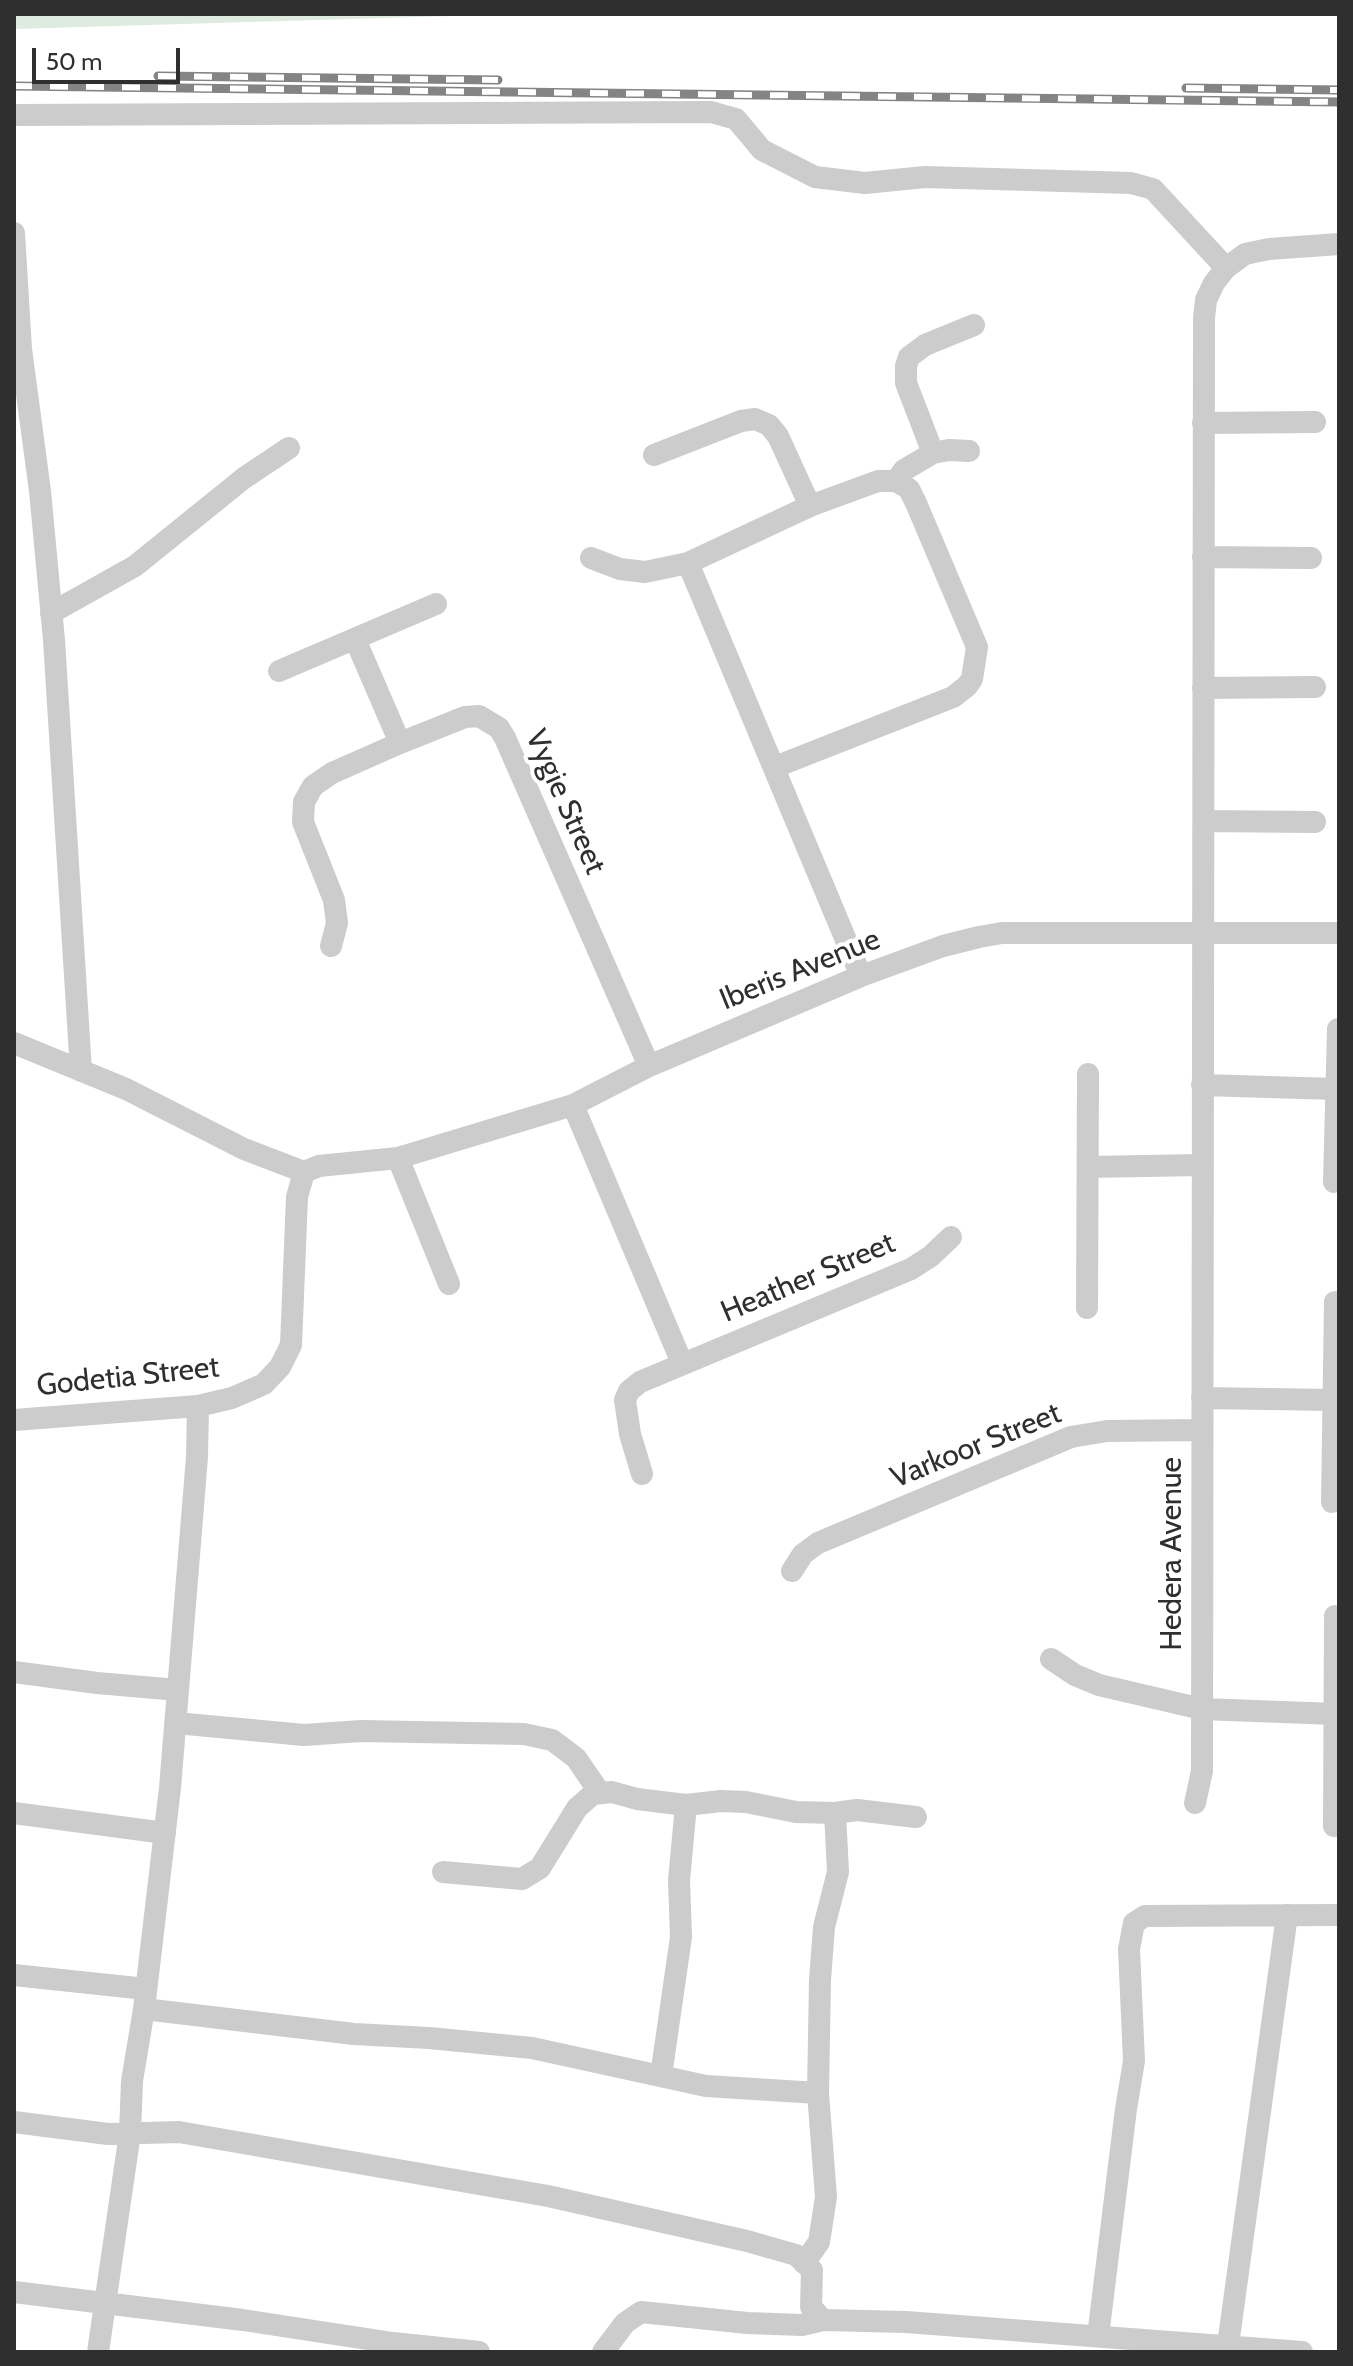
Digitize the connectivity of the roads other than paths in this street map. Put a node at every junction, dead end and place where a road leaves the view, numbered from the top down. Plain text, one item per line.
1 (14, 115) edge
2 (14, 233) edge
3 (1339, 244) edge
4 (1226, 268) junction
5 (974, 325) dead end
6 (1315, 422) dead end
7 (1203, 423) junction
8 (289, 448) dead end
9 (969, 451) dead end
10 (933, 453) junction
11 (654, 455) dead end
12 (896, 481) junction
13 (810, 506) junction
14 (1203, 557) junction
15 (591, 558) dead end
16 (1311, 558) dead end
17 (688, 563) junction
18 (436, 604) dead end
19 (51, 613) junction
20 (355, 639) junction
21 (279, 671) dead end
22 (1315, 687) dead end
23 (1203, 688) junction
24 (400, 743) junction
25 (775, 767) junction
26 (1204, 821) junction
27 (1315, 822) dead end
28 (1202, 933) junction
29 (1339, 933) edge
30 (331, 946) dead end
31 (861, 976) junction
32 (1338, 1029) edge
33 (14, 1043) edge
34 (649, 1066) junction
35 (81, 1071) junction
36 (1088, 1074) dead end
37 (1202, 1085) junction
38 (1336, 1089) junction
39 (573, 1105) junction
40 (398, 1158) junction
41 (1202, 1165) junction
42 (1088, 1167) junction
43 (304, 1172) junction
44 (1334, 1182) dead end
45 (951, 1237) dead end
46 (449, 1284) dead end
47 (1335, 1302) dead end
48 (1087, 1308) dead end
49 (682, 1363) junction
50 (1202, 1398) junction
51 (1334, 1400) junction
52 (198, 1406) junction
53 (14, 1420) edge
54 (1201, 1430) junction
55 (642, 1474) dead end
56 (1332, 1502) dead end
57 (792, 1571) dead end
58 (1335, 1616) dead end
59 (1051, 1659) dead end
60 (14, 1672) edge
61 (178, 1690) junction
62 (1202, 1709) junction
63 (1335, 1714) junction
64 (176, 1723) junction
65 (600, 1793) junction
66 (1195, 1803) dead end
67 (686, 1805) junction
68 (14, 1813) edge
69 (835, 1813) junction
70 (916, 1817) dead end
71 (1334, 1826) dead end
72 (165, 1833) junction
73 (443, 1872) dead end
74 (1287, 1915) junction
75 (1339, 1915) edge
76 (14, 1975) edge
77 (145, 1999) junction
78 (661, 2076) junction
79 (818, 2093) junction
80 (14, 2122) edge
81 (130, 2133) junction
82 (804, 2263) junction
83 (14, 2292) edge
84 (105, 2304) junction
85 (823, 2320) junction
86 (1083, 2341) edge
87 (1228, 2345) junction
88 (98, 2352) edge
89 (479, 2352) edge
90 (603, 2352) edge
91 (1302, 2352) edge

1 - 4 street
2 - 19 street
3 - 4 street
4 - 7 street, Hedera Avenue
5 - 10 street
6 - 7 street
7 - 14 street, Hedera Avenue
8 - 19 street
9 - 10 street
10 - 12 street
11 - 13 street
12 - 13 street
12 - 25 street
13 - 17 street
14 - 16 street
14 - 23 street, Hedera Avenue
15 - 17 street
17 - 25 street
18 - 20 street
19 - 35 street
20 - 21 street
20 - 24 street
22 - 23 street
23 - 26 street, Hedera Avenue
24 - 30 street, Vygie Street
24 - 34 street, Vygie Street
25 - 31 street
26 - 27 street
26 - 28 street, Hedera Avenue
28 - 29 street, Iberis Avenue
28 - 31 street, Iberis Avenue
28 - 37 street, Hedera Avenue
31 - 34 street, Iberis Avenue
32 - 38 street
33 - 35 street
34 - 39 street, Iberis Avenue
35 - 43 street
36 - 42 street
37 - 38 street
37 - 41 street, Hedera Avenue
38 - 44 street
39 - 40 street, Iberis Avenue
39 - 49 street
40 - 43 street, Iberis Avenue
40 - 46 street
41 - 42 street
41 - 50 street, Hedera Avenue
42 - 48 street
43 - 52 street, Godetia Street
45 - 49 street, Heather Street
47 - 51 street
49 - 55 street, Heather Street
50 - 51 street
50 - 54 street, Hedera Avenue
51 - 56 street
52 - 53 street, Godetia Street
52 - 61 street
54 - 57 street, Varkoor Street
54 - 62 street, Hedera Avenue
58 - 63 street
59 - 62 street
60 - 61 street
61 - 64 street
62 - 63 street
62 - 66 street, Hedera Avenue
63 - 71 street
64 - 65 street
64 - 72 street
65 - 67 street
65 - 73 street
67 - 69 street
67 - 78 street
68 - 72 street
69 - 70 street
69 - 79 street
72 - 77 street
74 - 75 street
74 - 86 street
74 - 87 street
76 - 77 street
77 - 78 street
77 - 81 street
78 - 79 street
79 - 82 street
80 - 81 street
81 - 82 street
81 - 84 street
82 - 85 street
83 - 84 street
84 - 88 street
84 - 89 street
85 - 86 street
85 - 90 street
86 - 87 street
87 - 91 street

